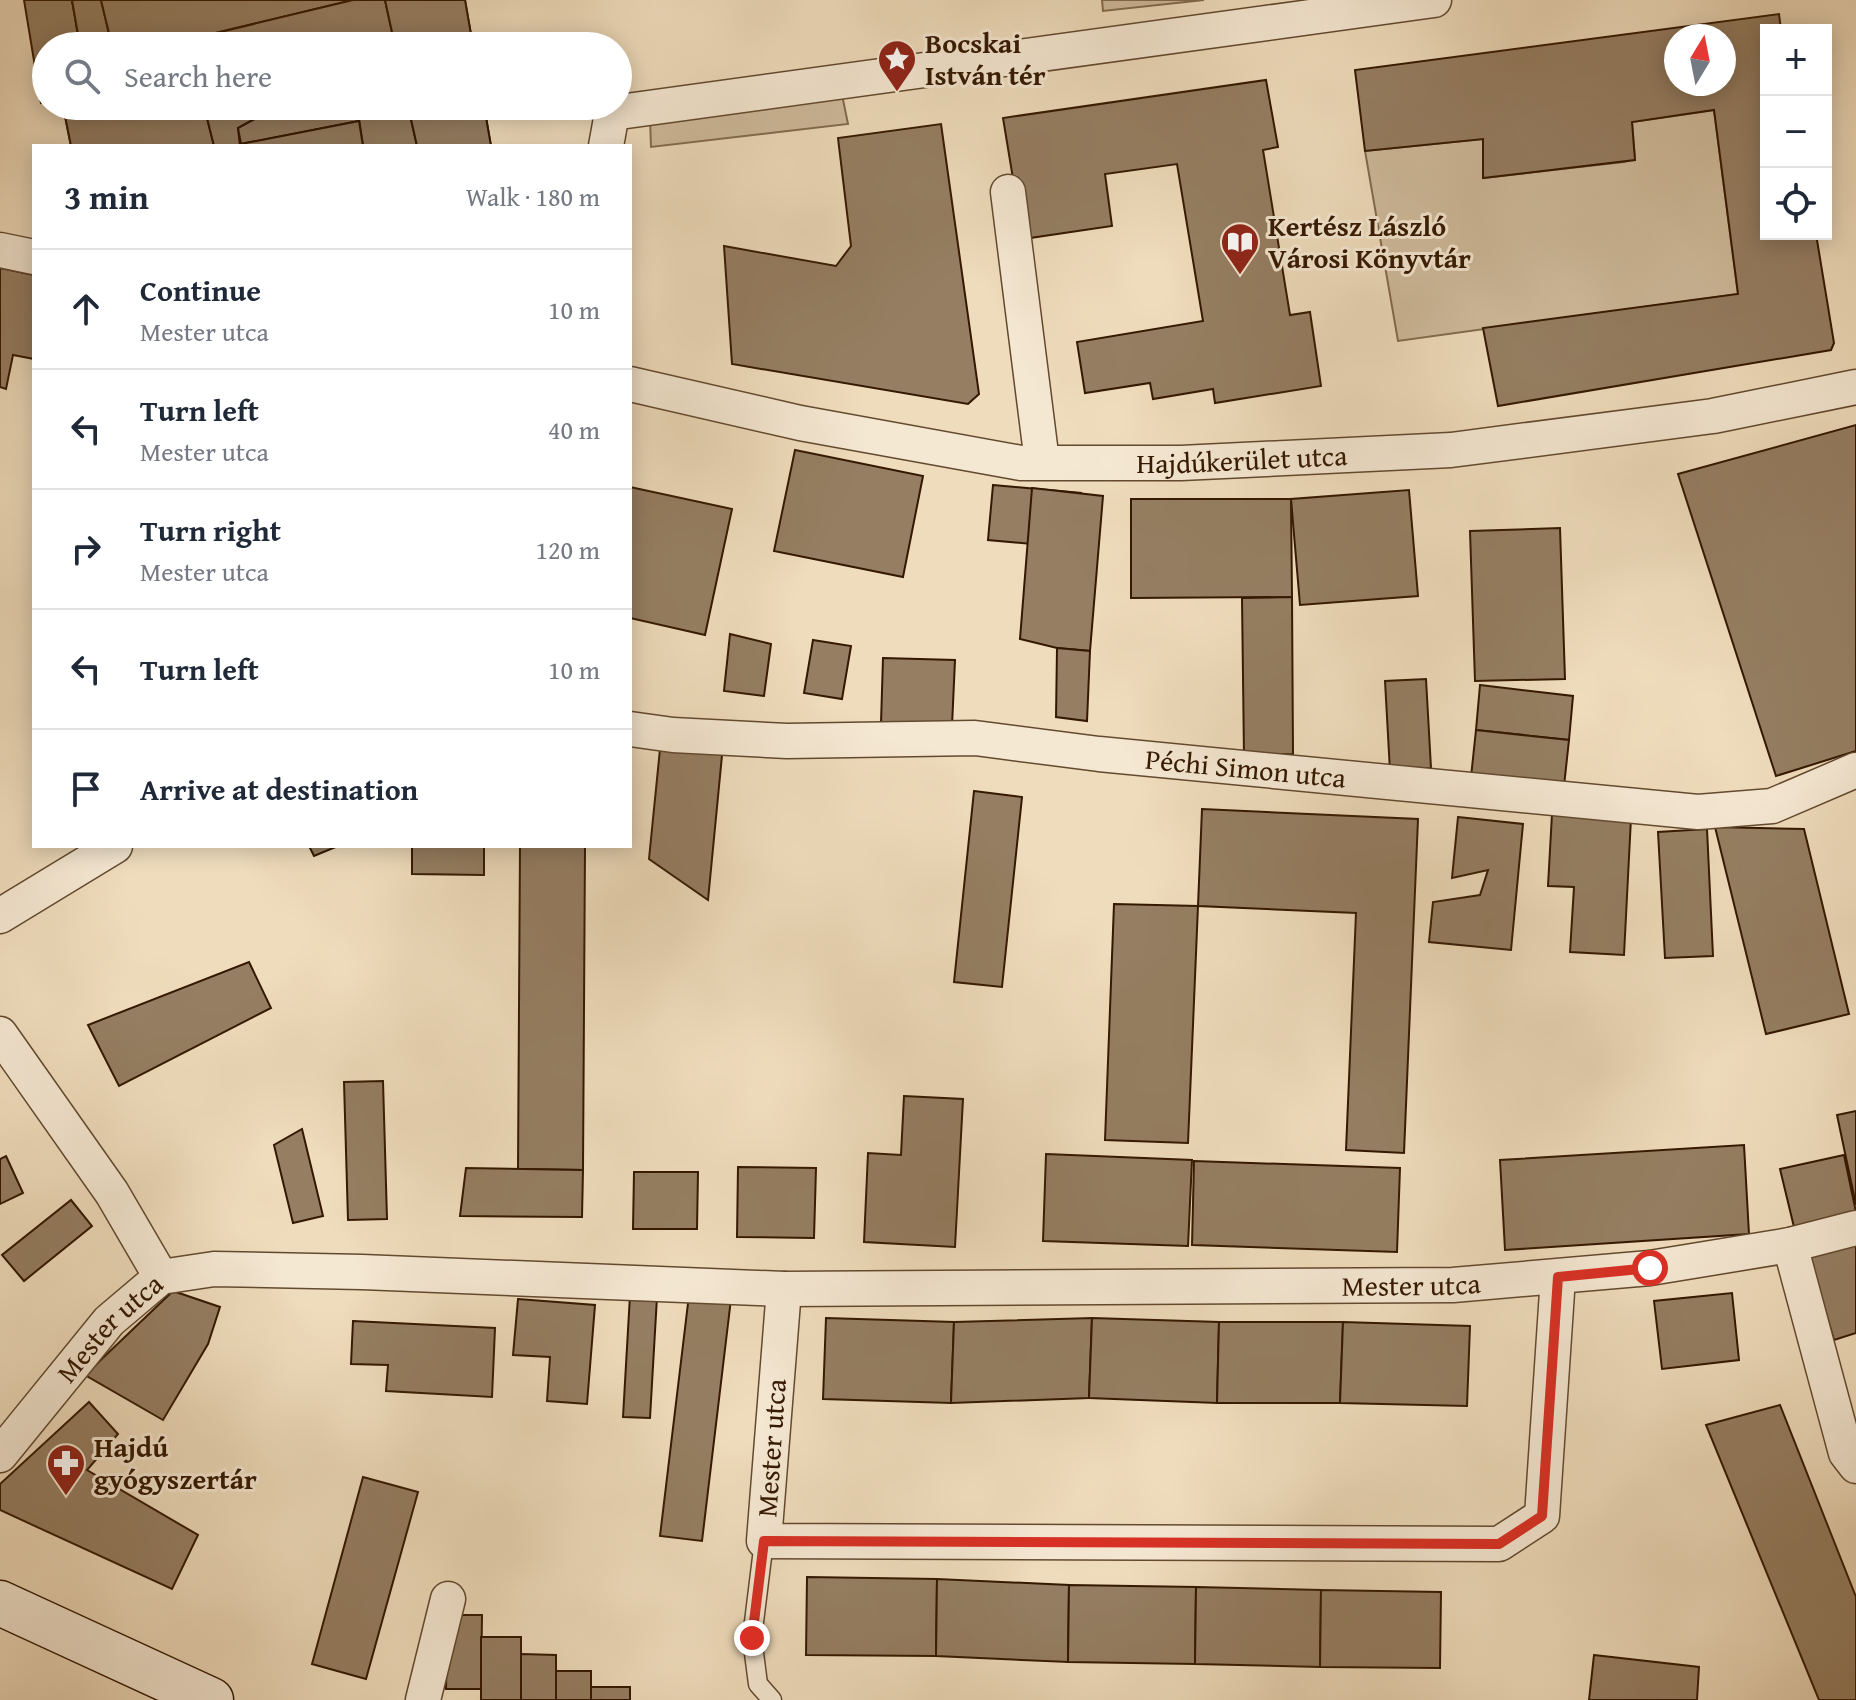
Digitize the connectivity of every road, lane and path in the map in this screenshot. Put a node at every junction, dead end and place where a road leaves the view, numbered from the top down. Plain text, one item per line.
1 (1434, 0) edge
2 (632, 110) edge
3 (611, 120) edge
4 (606, 144) edge
5 (1008, 192) dead end
6 (0, 250) edge
7 (32, 257) edge
8 (632, 384) edge
9 (1856, 387) edge
10 (1031, 462) junction
11 (632, 729) edge
12 (1856, 770) edge
13 (112, 848) edge
14 (0, 916) edge
15 (0, 1034) edge
16 (1856, 1228) edge
17 (1790, 1245) junction
18 (161, 1277) junction
19 (1558, 1277) junction
20 (784, 1289) junction
21 (0, 1455) edge
22 (1856, 1466) edge
23 (764, 1541) junction
24 (448, 1599) dead end
25 (0, 1603) edge
26 (211, 1700) edge
27 (423, 1700) edge
28 (772, 1700) edge

1 - 2 street
3 - 4 street
5 - 10 street
6 - 7 street
8 - 10 street, Hajdúkerület utca
9 - 10 street, Hajdúkerület utca
11 - 12 street, Péchi Simon utca
13 - 14 street
15 - 18 street
16 - 17 street, Mester utca
17 - 19 street, Mester utca
17 - 22 street
18 - 20 street, Mester utca
18 - 21 street, Mester utca
19 - 20 street, Mester utca
19 - 23 street, Mester utca
20 - 23 street, Mester utca
23 - 28 lane
24 - 27 street
25 - 26 street

